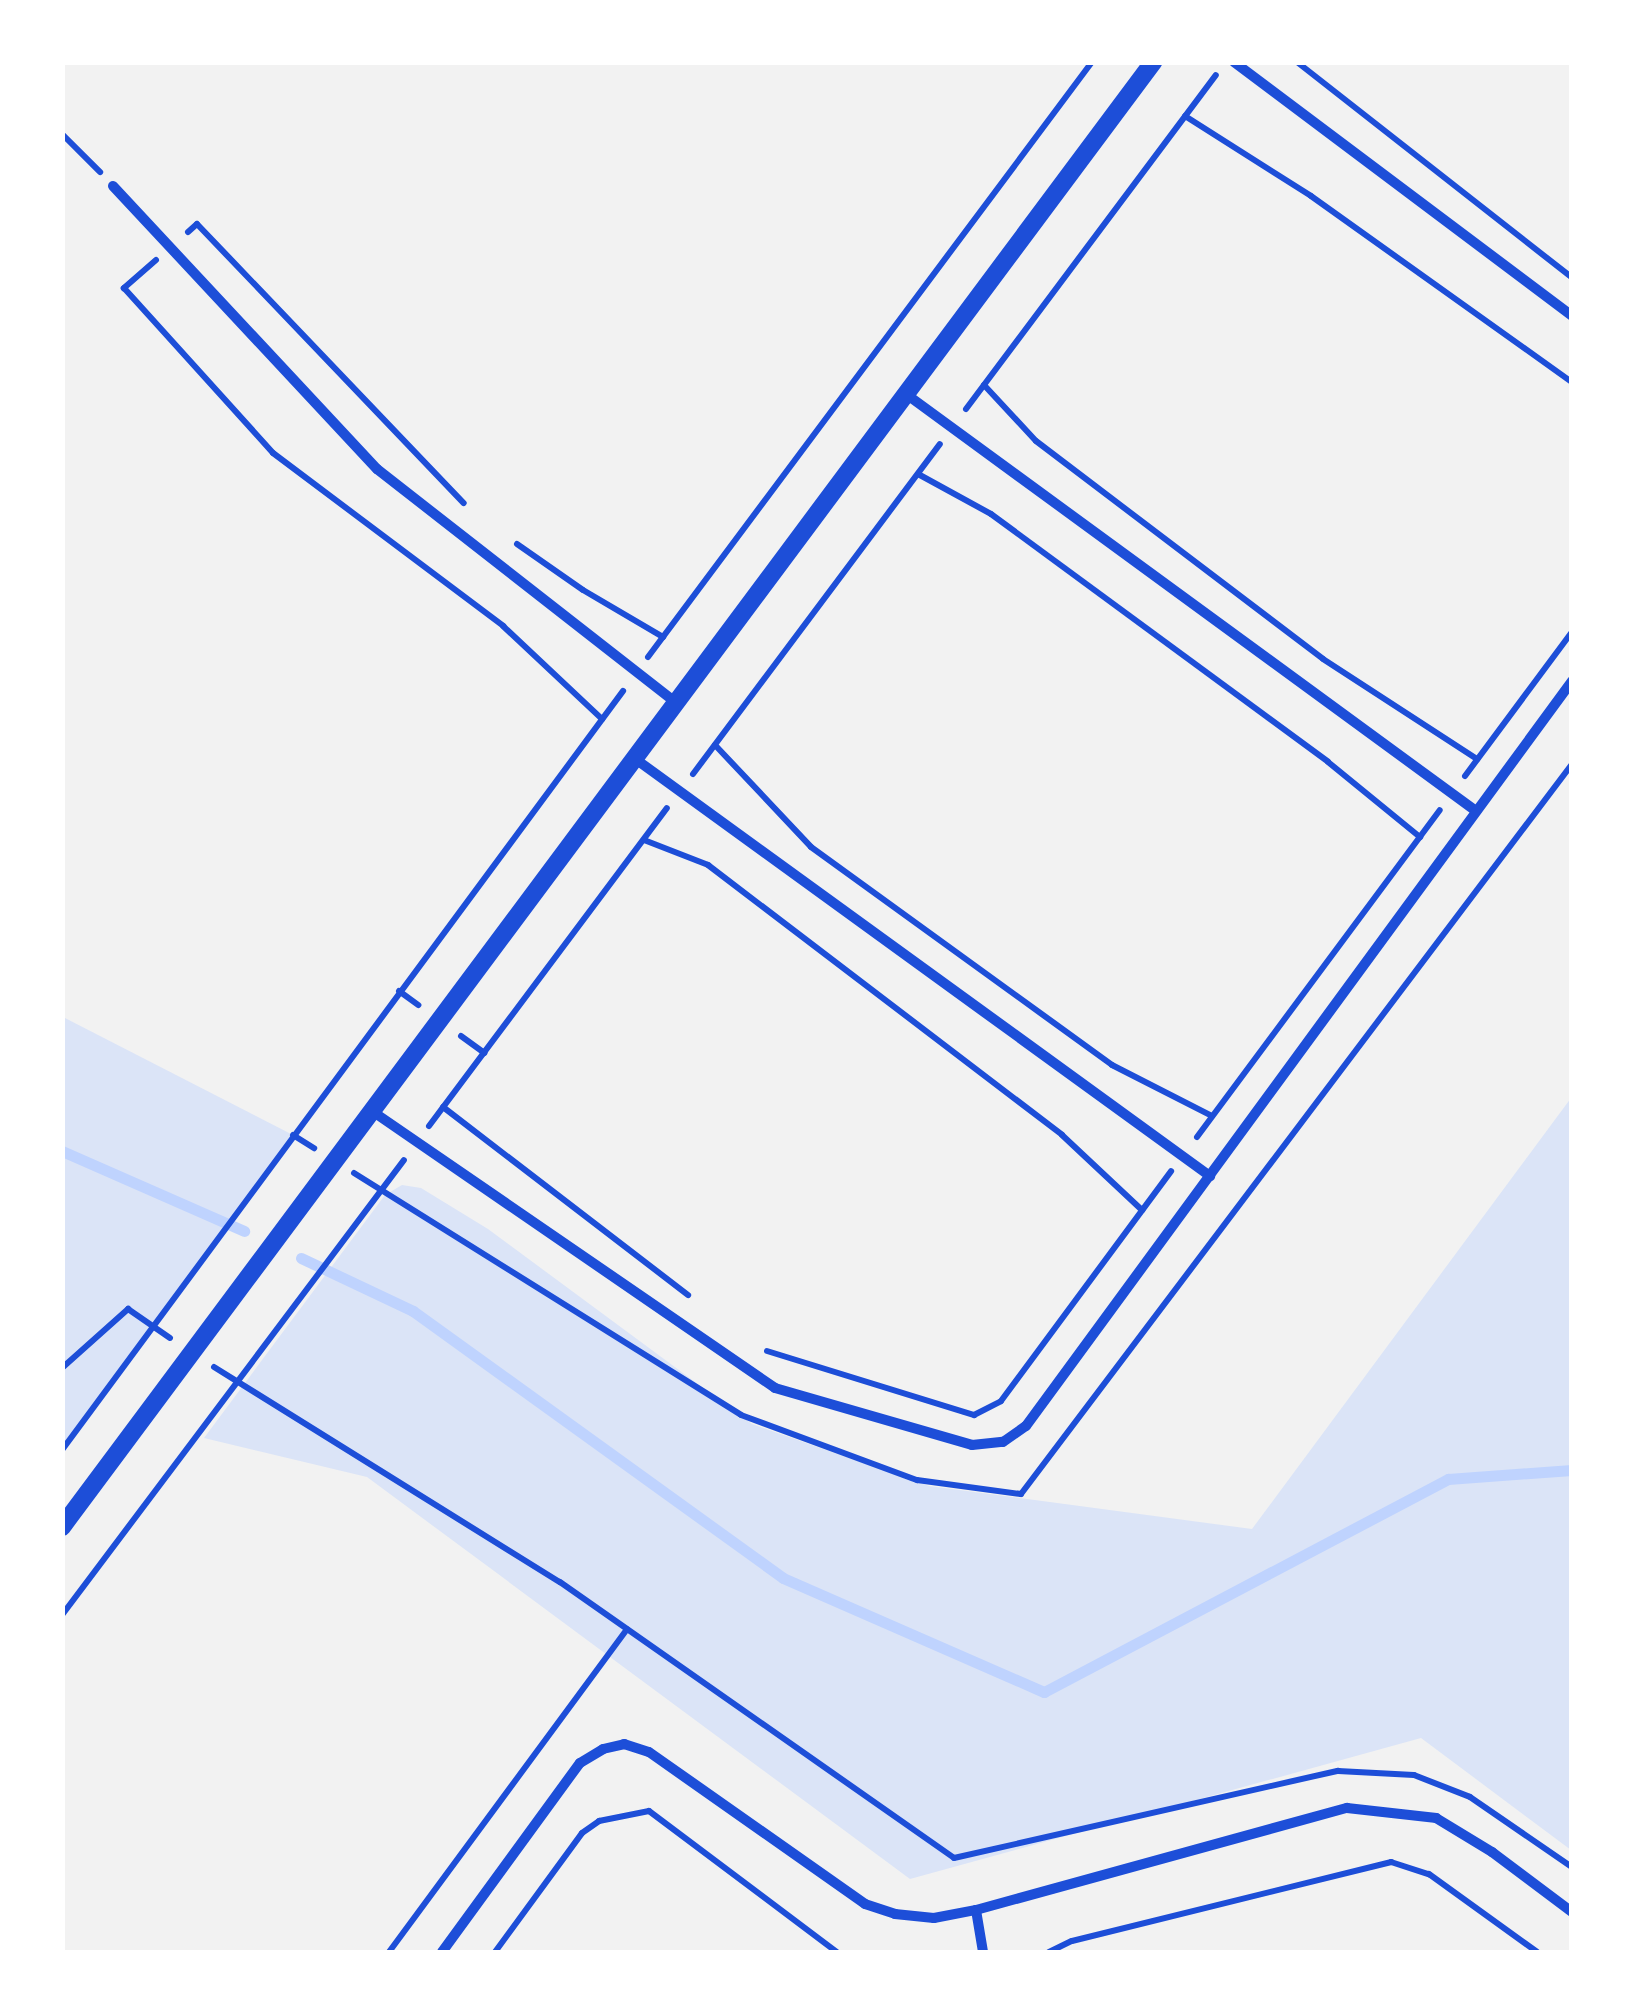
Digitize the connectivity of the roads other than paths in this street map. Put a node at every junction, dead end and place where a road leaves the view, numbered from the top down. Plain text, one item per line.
1 (1153, 62) edge
2 (1234, 62) edge
3 (113, 186) road end
4 (1572, 316) edge
5 (906, 394) junction
6 (1572, 682) edge
7 (676, 703) junction
8 (634, 758) junction
9 (1476, 811) junction
10 (372, 1111) junction
11 (1210, 1176) junction
12 (62, 1526) edge
13 (976, 1910) junction
14 (1572, 1912) edge
15 (442, 1952) edge
16 (983, 1952) edge

1 - 5 street
2 - 4 street
3 - 7 street
5 - 7 street
5 - 9 street
6 - 9 street
7 - 8 street
8 - 10 street
8 - 11 street
9 - 11 street
10 - 11 street
10 - 12 street
13 - 14 street
13 - 15 street
13 - 16 street

